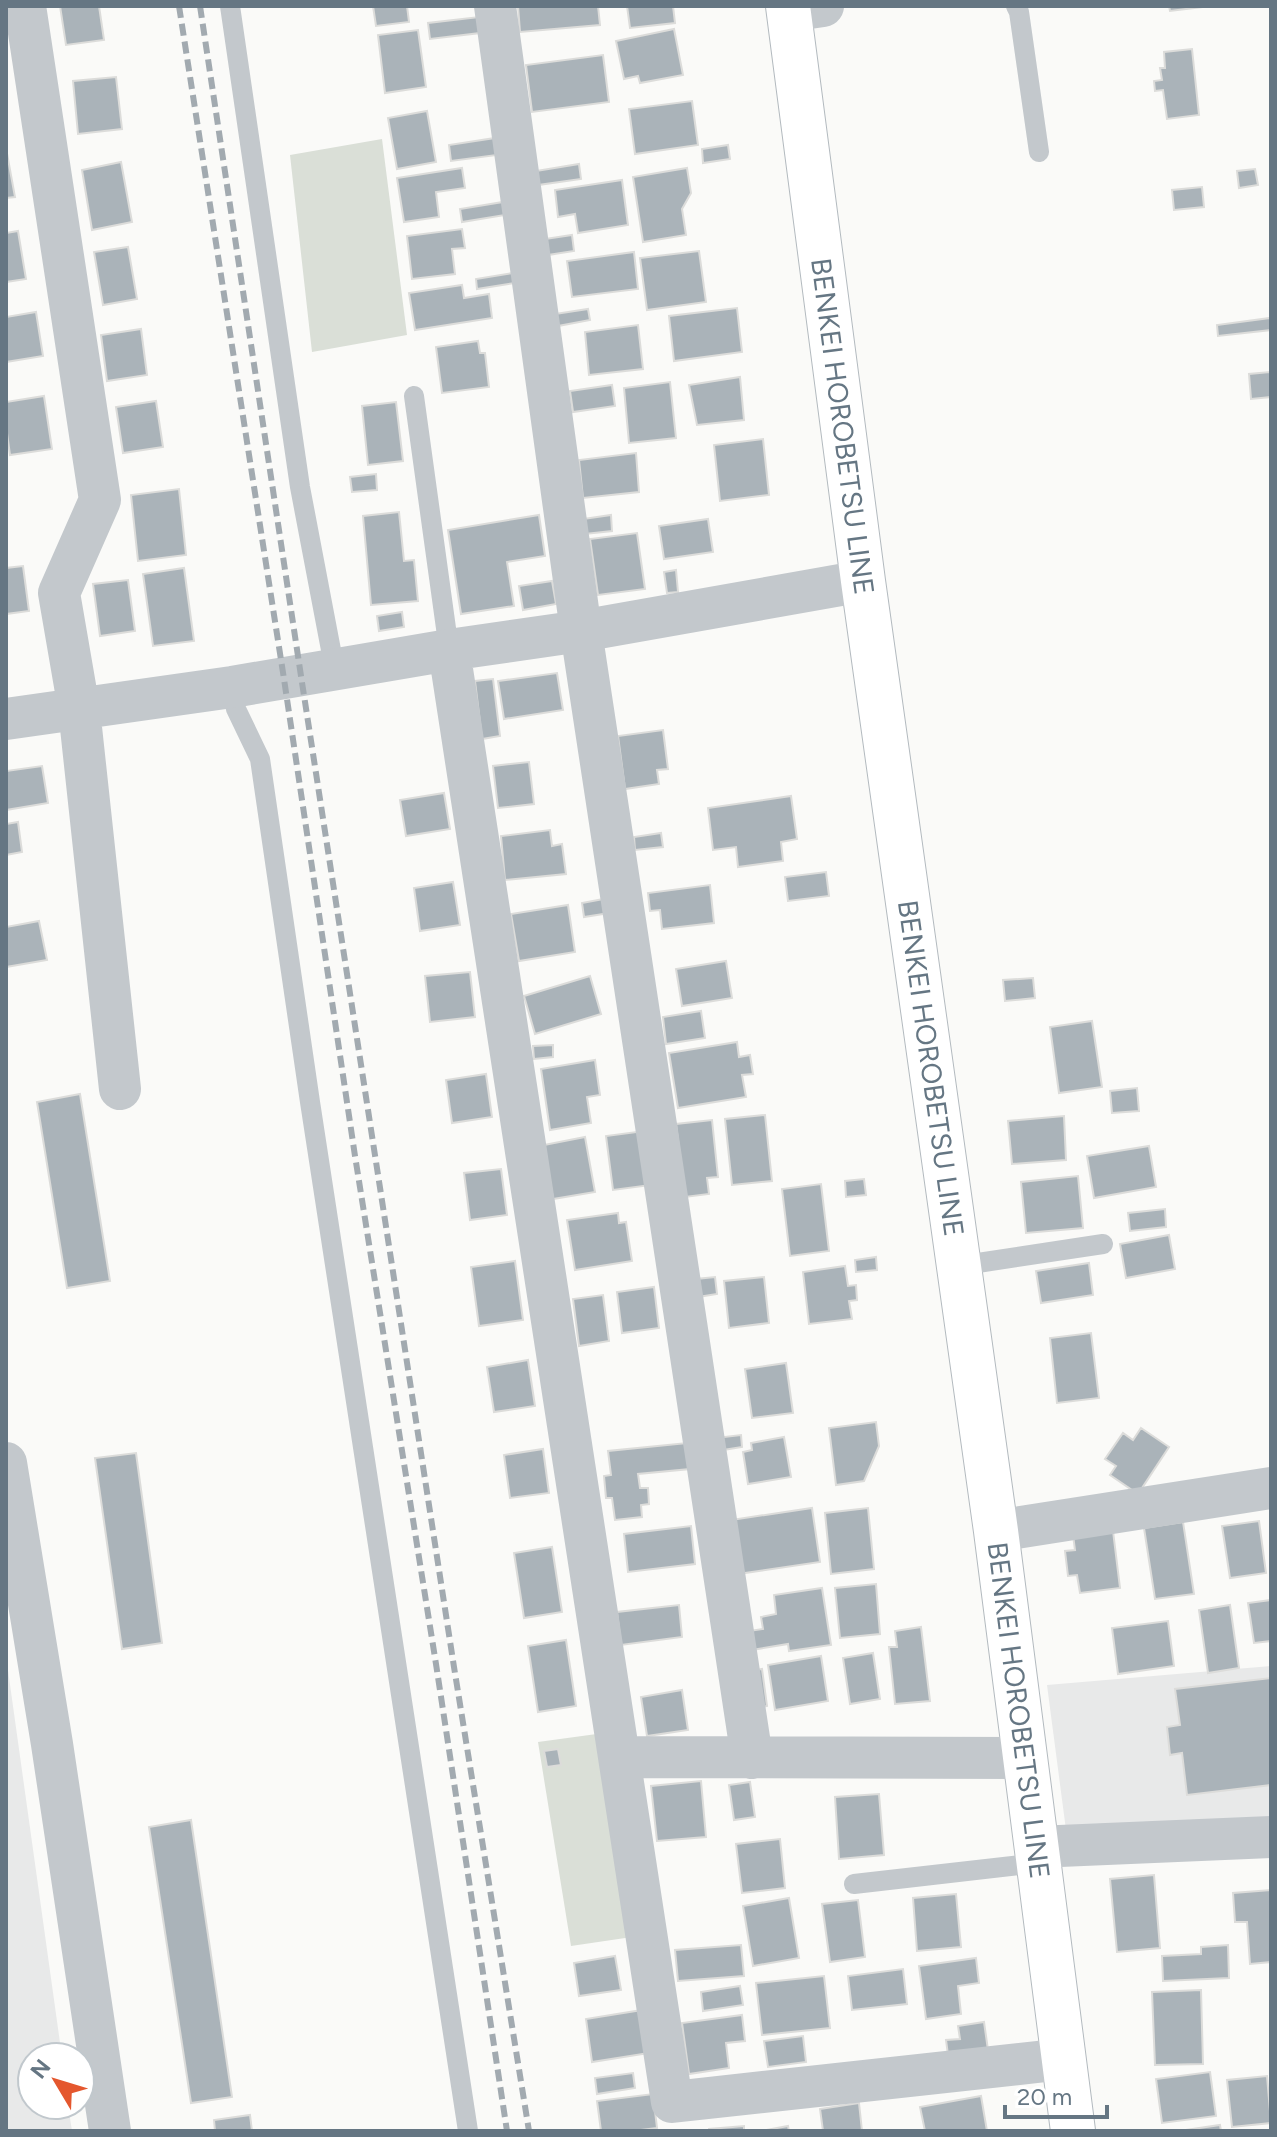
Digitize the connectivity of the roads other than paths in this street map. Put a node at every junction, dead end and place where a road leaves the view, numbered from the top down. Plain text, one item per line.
1 (25, 6) edge
2 (230, 6) edge
3 (495, 6) edge
4 (1016, 6) edge
5 (800, 8) edge
6 (1039, 152) dead end
7 (414, 396) dead end
8 (863, 581) junction
9 (581, 631) junction
10 (449, 650) junction
11 (335, 671) junction
12 (232, 687) junction
13 (79, 709) junction
14 (6, 719) edge
15 (120, 1089) dead end
16 (1103, 1244) dead end
17 (958, 1266) junction
18 (6, 1463) edge
19 (1271, 1488) edge
20 (996, 1531) junction
21 (619, 1757) junction
22 (752, 1758) junction
23 (1024, 1758) junction
24 (1271, 1837) edge
25 (1037, 1855) junction
26 (854, 1884) dead end
27 (1064, 2059) junction
28 (110, 2131) edge
29 (468, 2131) edge
30 (1073, 2131) edge

1 - 13 street
2 - 11 lane
3 - 9 street
4 - 6 lane
5 - 8 main road, BENKEI HOROBETSU LINE
7 - 10 lane
8 - 9 street
8 - 17 main road, BENKEI HOROBETSU LINE
9 - 10 street
9 - 22 street
10 - 11 street
10 - 21 street
11 - 12 street
12 - 13 street
12 - 29 lane
13 - 14 street
13 - 15 street
16 - 17 lane
17 - 20 main road, BENKEI HOROBETSU LINE
18 - 28 street
19 - 20 street
20 - 23 main road, BENKEI HOROBETSU LINE
21 - 22 street
21 - 27 street
22 - 23 street
23 - 25 main road, BENKEI HOROBETSU LINE
24 - 25 street
25 - 26 lane
25 - 27 main road, BENKEI HOROBETSU LINE
27 - 30 main road, BENKEI HOROBETSU LINE

